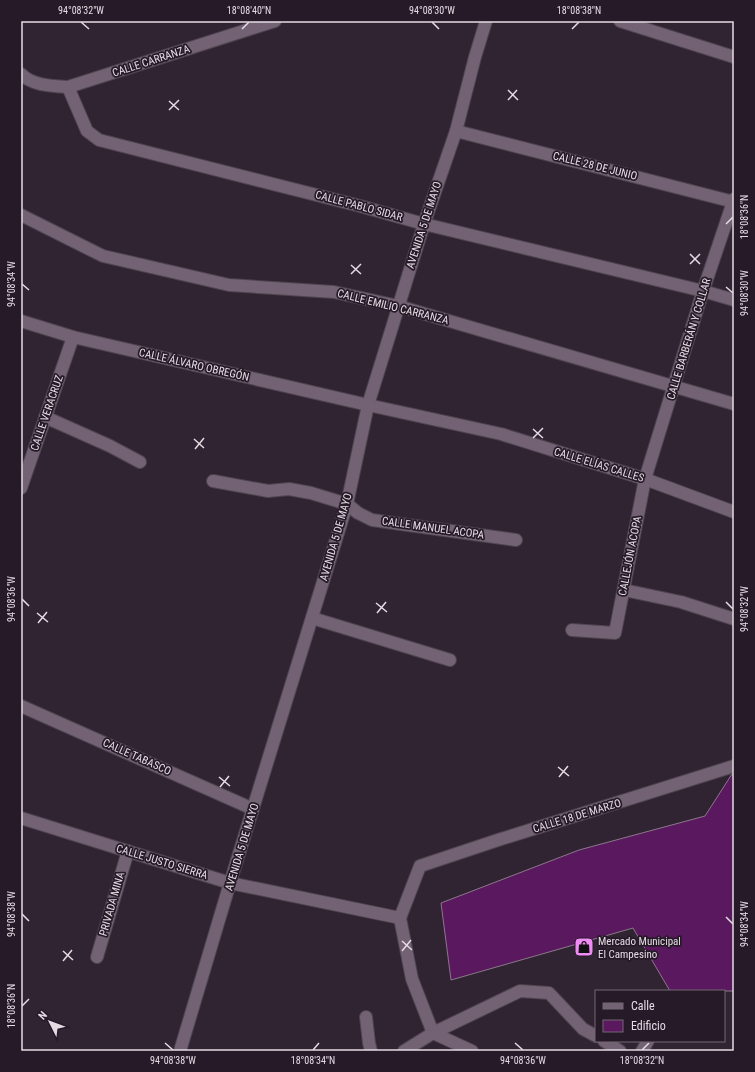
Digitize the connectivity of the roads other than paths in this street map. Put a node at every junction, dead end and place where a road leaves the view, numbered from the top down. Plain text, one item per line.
1 (275, 21) edge
2 (486, 21) edge
3 (620, 21) edge
4 (734, 57) edge
5 (23, 80) edge
6 (68, 87) junction
7 (456, 131) junction
8 (734, 201) edge
9 (21, 215) edge
10 (424, 224) junction
11 (703, 291) junction
12 (734, 300) edge
13 (398, 306) junction
14 (21, 321) edge
15 (73, 337) junction
16 (674, 387) junction
17 (368, 404) junction
18 (734, 404) edge
19 (45, 417) junction
20 (140, 462) dead end
21 (644, 480) junction
22 (213, 481) dead end
23 (21, 488) edge
24 (347, 504) junction
25 (734, 512) edge
26 (516, 540) dead end
27 (624, 590) junction
28 (312, 618) junction
29 (734, 619) edge
30 (572, 630) dead end
31 (450, 660) dead end
32 (21, 706) edge
33 (734, 766) edge
34 (253, 809) junction
35 (21, 818) edge
36 (128, 851) junction
37 (230, 884) junction
38 (400, 918) junction
39 (97, 957) dead end
40 (366, 1017) dead end
41 (433, 1033) junction
42 (595, 1035) edge
43 (606, 1042) edge
44 (647, 1042) edge
45 (180, 1051) edge
46 (371, 1051) edge
47 (404, 1051) edge
48 (472, 1051) edge
49 (620, 1051) edge
50 (642, 1051) edge

1 - 6 street, CALLE CARRANZA
2 - 7 street, AVENIDA 5 DE MAYO
3 - 4 street
5 - 6 street, CALLE CARRANZA
6 - 10 street, CALLE PABLO SIDAR
7 - 8 street, CALLE 28 DE JUNIO
7 - 10 street, AVENIDA 5 DE MAYO
8 - 11 street, CALLE BARBERÁN Y COLLAR
9 - 13 street, CALLE EMILIO CARRANZA
10 - 11 street, CALLE PABLO SIDAR
10 - 13 street, AVENIDA 5 DE MAYO
11 - 12 street, CALLE PABLO SIDAR
11 - 16 street, CALLE BARBERÁN Y COLLAR
13 - 16 street, CALLE EMILIO CARRANZA
13 - 17 street, AVENIDA 5 DE MAYO
14 - 15 street, CALLE ÁLVARO OBREGÓN
15 - 17 street, CALLE ÁLVARO OBREGÓN
15 - 19 street, CALLE VERACRUZ
16 - 18 street, CALLE EMILIO CARRANZA
16 - 21 street, CALLE BARBERÁN Y COLLAR
17 - 21 street, CALLE ELÍAS CALLES
17 - 24 street, AVENIDA 5 DE MAYO
19 - 20 street
19 - 23 street, CALLE VERACRUZ
21 - 25 street, CALLE ELÍAS CALLES
21 - 27 street, CALLEJÓN ACOPA
22 - 24 street, CALLE MANUEL ACOPA
24 - 26 street, CALLE MANUEL ACOPA
24 - 28 street, AVENIDA 5 DE MAYO
27 - 29 street
27 - 30 street, CALLEJÓN ACOPA
28 - 31 street
28 - 34 street, AVENIDA 5 DE MAYO
32 - 34 street, CALLE TABASCO
33 - 38 street, CALLE 18 DE MARZO
34 - 37 street, AVENIDA 5 DE MAYO
35 - 36 street, CALLE JUSTO SIERRA
36 - 37 street, CALLE JUSTO SIERRA
36 - 39 street, PRIVADA MINA
37 - 38 street, CALLE JUSTO SIERRA
37 - 45 street, AVENIDA 5 DE MAYO
38 - 41 street
40 - 46 street
41 - 42 street
41 - 47 street
41 - 48 street
43 - 49 street
44 - 50 street

